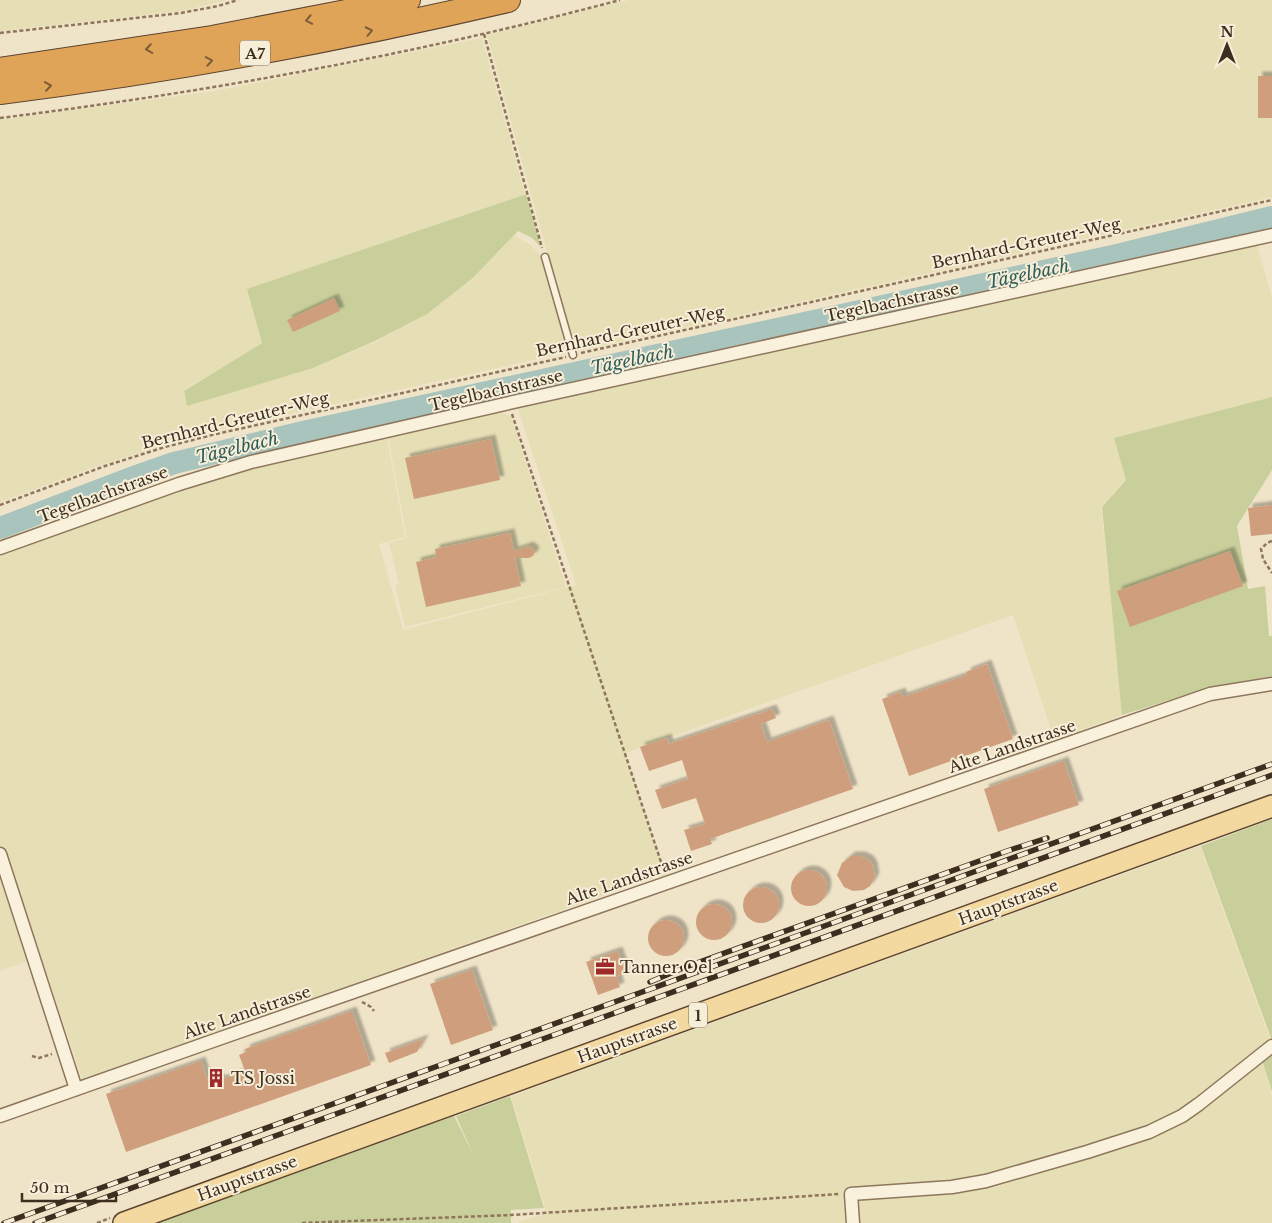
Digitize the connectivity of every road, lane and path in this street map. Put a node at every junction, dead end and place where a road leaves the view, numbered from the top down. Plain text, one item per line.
1 (238, 0) edge
2 (408, 0) edge
3 (508, 0) edge
4 (620, 0) edge
5 (0, 33) edge
6 (484, 34) junction
7 (0, 70) edge
8 (0, 92) edge
9 (0, 118) edge
10 (1272, 200) edge
11 (1272, 234) edge
12 (545, 257) joint
13 (573, 355) junction
14 (509, 403) junction
15 (0, 506) edge
16 (1272, 541) edge
17 (0, 548) edge
18 (1272, 573) edge
19 (1272, 684) edge
20 (1272, 806) edge
21 (0, 854) edge
22 (668, 882) junction
23 (1272, 1046) edge
24 (64, 1050) junction
25 (32, 1056) dead end
26 (76, 1089) junction
27 (0, 1116) edge
28 (851, 1194) junction
29 (124, 1223) edge
30 (302, 1223) edge
31 (853, 1223) edge

1 - 5 path
2 -> 7 highway, A7
8 -> 3 highway, A7
4 - 6 path
6 - 9 path
6 - 12 path
10 - 13 path, Bernhard-Greuter-Weg
11 - 14 street, Tegelbachstrasse
12 - 13 lane
13 - 15 path, Bernhard-Greuter-Weg
14 - 17 street, Tegelbachstrasse
14 - 22 path
16 - 18 path
19 - 22 street, Alte Landstrasse
20 - 29 main road, Hauptstrasse / 1
21 - 24 street
22 - 26 street, Alte Landstrasse
23 - 28 street
24 - 25 path
24 - 26 street
26 - 27 street, Alte Landstrasse
28 - 30 path
28 - 31 street

